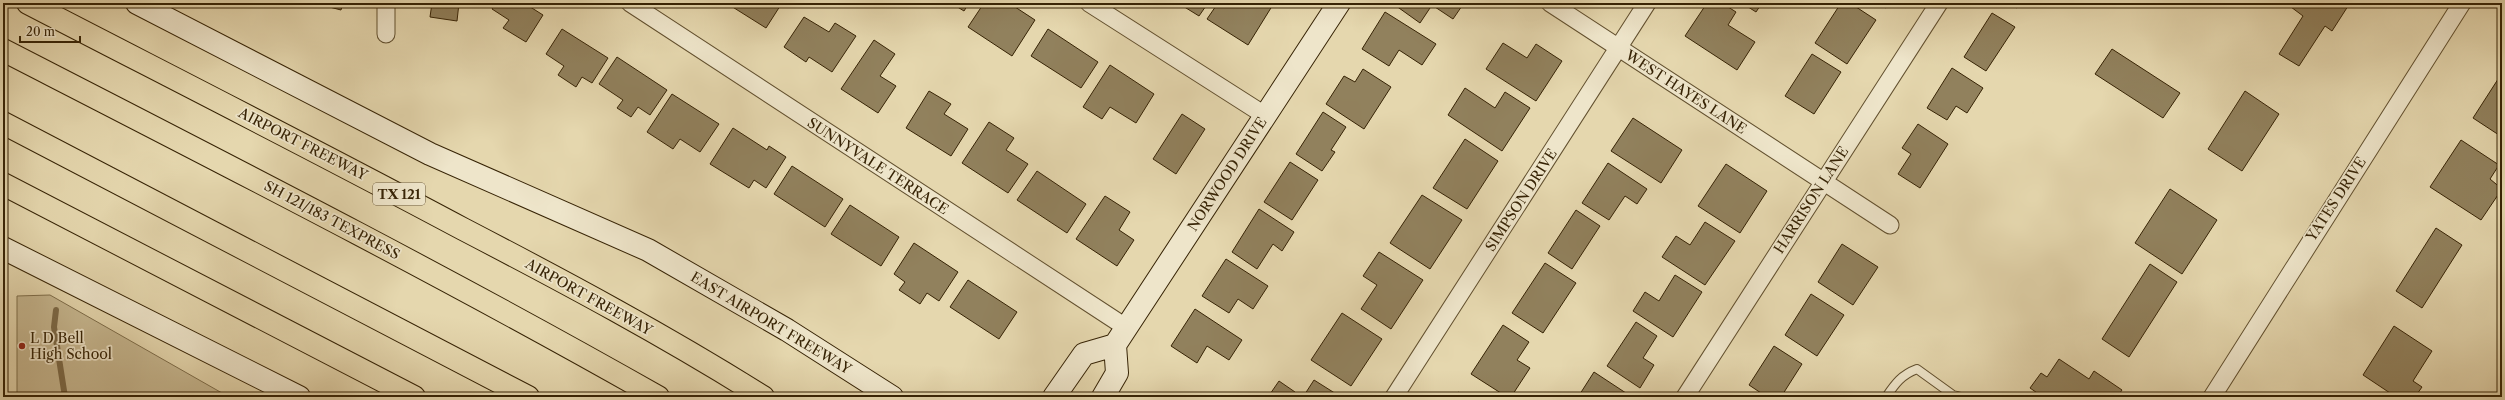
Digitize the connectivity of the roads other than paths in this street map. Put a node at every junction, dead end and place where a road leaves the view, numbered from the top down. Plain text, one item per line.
1 (28, 3) edge
2 (137, 3) edge
3 (386, 3) edge
4 (630, 3) edge
5 (1089, 3) edge
6 (1338, 3) edge
7 (1550, 3) edge
8 (1647, 3) edge
9 (1939, 3) edge
10 (2462, 3) edge
11 (386, 34) dead end
12 (1618, 48) junction
13 (3, 50) edge
14 (1266, 116) junction
15 (3, 122) edge
16 (1823, 181) junction
17 (3, 184) edge
18 (1890, 226) dead end
19 (3, 248) edge
20 (1121, 337) junction
21 (1952, 396) edge
22 (299, 397) edge
23 (414, 397) edge
24 (528, 397) edge
25 (658, 397) edge
26 (763, 397) edge
27 (892, 397) edge
28 (1054, 397) edge
29 (1104, 397) edge
30 (1394, 397) edge
31 (1685, 397) edge
32 (1886, 397) edge
33 (1961, 397) edge
34 (2212, 397) edge

1 - 26 highway, AIRPORT FREEWAY / TX 121
2 - 27 main road, EAST AIRPORT FREEWAY
3 - 11 street
4 - 20 street, SUNNYVALE TERRACE
5 - 14 street
6 - 14 main road, NORWOOD DRIVE
7 - 12 street, WEST HAYES LANE
8 - 12 street, SIMPSON DRIVE
9 - 16 street, HARRISON LANE
10 - 34 street, YATES DRIVE
12 - 16 street, WEST HAYES LANE
12 - 30 street, SIMPSON DRIVE
13 - 25 highway, SH 121/183 TEXPRESS
14 - 20 main road, NORWOOD DRIVE
15 - 24 highway
16 - 18 street, WEST HAYES LANE
16 - 31 street, HARRISON LANE
17 - 23 highway
19 - 22 main road
20 - 28 main road
20 - 29 main road
21 - 32 lane
21 - 33 lane

